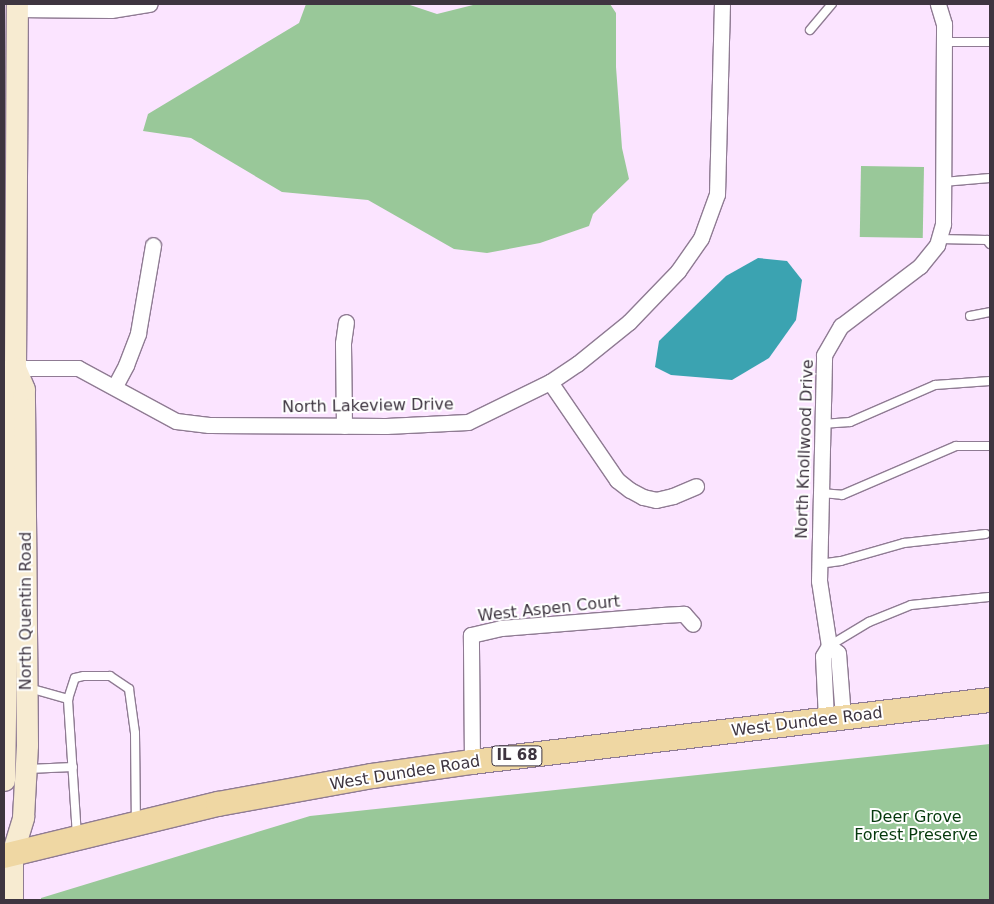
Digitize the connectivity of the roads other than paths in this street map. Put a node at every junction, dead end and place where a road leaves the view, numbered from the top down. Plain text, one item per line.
1 (150, 4) edge
2 (722, 4) edge
3 (832, 4) edge
4 (938, 4) edge
5 (17, 6) edge
6 (810, 30) dead end
7 (943, 42) junction
8 (990, 42) edge
9 (990, 178) edge
10 (943, 182) junction
11 (939, 239) junction
12 (990, 244) edge
13 (154, 245) dead end
14 (990, 312) edge
15 (970, 316) dead end
16 (346, 322) dead end
17 (9, 368) edge
18 (990, 381) edge
19 (550, 382) junction
20 (115, 386) junction
21 (822, 424) junction
22 (344, 426) junction
23 (990, 446) edge
24 (696, 486) dead end
25 (821, 493) junction
26 (986, 534) dead end
27 (5, 554) edge
28 (820, 564) junction
29 (989, 597) dead end
30 (693, 624) dead end
31 (829, 646) junction
32 (27, 688) junction
33 (68, 699) junction
34 (990, 700) edge
35 (835, 718) junction
36 (472, 762) junction
37 (73, 767) junction
38 (26, 769) junction
39 (4, 780) edge
40 (136, 824) junction
41 (4, 826) edge
42 (77, 838) junction
43 (8, 855) edge
44 (12, 900) edge

1 - 5 street
2 - 19 street, North Lakeview Drive
3 - 6 lane
4 - 7 street, North Knollwood Drive
5 - 17 main road, North Quentin Road
7 - 8 lane
7 - 10 street, North Knollwood Drive
9 - 10 lane
10 - 11 street, North Knollwood Drive
11 - 12 lane
11 - 21 street, North Knollwood Drive
13 - 20 street
14 - 15 lane
16 - 22 street
17 - 20 street, North Lakeview Drive
17 - 27 main road, North Quentin Road
17 - 32 main road, North Quentin Road
18 - 21 lane
19 - 22 street, North Lakeview Drive
19 - 24 street
20 - 22 street, North Lakeview Drive
21 - 25 street, North Knollwood Drive
23 - 25 lane
25 - 28 street, North Knollwood Drive
26 - 28 lane
27 - 39 main road, North Quentin Road
28 - 31 street, North Knollwood Drive
29 - 31 lane
30 - 36 street, West Aspen Court
31 - 35 street, North Knollwood Drive
32 - 33 lane
32 - 38 main road, North Quentin Road
33 - 37 lane
33 - 40 lane
34 - 35 main road, West Dundee Road / IL 68
35 - 36 main road, West Dundee Road / IL 68
36 - 40 main road, West Dundee Road / IL 68
37 - 38 lane
37 - 42 lane
38 - 43 main road, North Quentin Road
40 - 42 main road, West Dundee Road / IL 68
41 - 43 main road, North Quentin Road
42 - 43 main road, West Dundee Road / IL 68
43 - 44 main road, North Quentin Road

